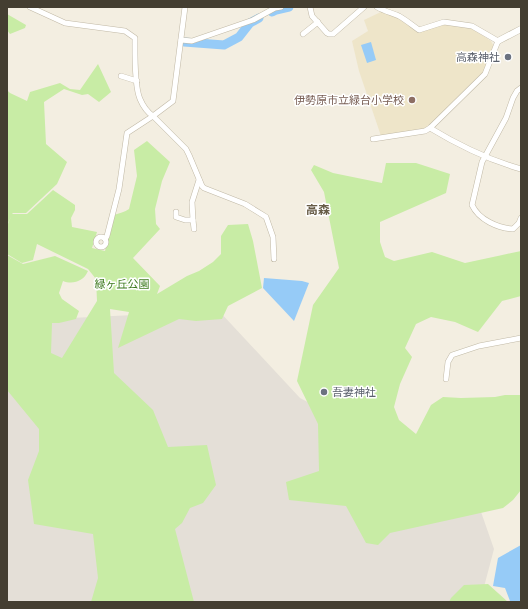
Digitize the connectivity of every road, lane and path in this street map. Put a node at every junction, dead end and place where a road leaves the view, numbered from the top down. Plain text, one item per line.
1 (30, 7) edge
2 (185, 7) edge
3 (281, 7) edge
4 (310, 7) edge
5 (364, 7) edge
6 (377, 7) edge
7 (318, 22) junction
8 (521, 29) edge
9 (303, 34) dead end
10 (182, 40) junction
11 (498, 41) junction
12 (121, 76) dead end
13 (136, 81) junction
14 (521, 88) edge
15 (153, 116) junction
16 (430, 128) junction
17 (373, 139) dead end
18 (485, 156) junction
19 (521, 169) edge
20 (199, 180) junction
21 (176, 212) dead end
22 (521, 218) edge
23 (193, 220) junction
24 (194, 229) dead end
25 (105, 239) dead end
26 (274, 259) dead end
27 (521, 338) edge
28 (446, 379) dead end

1 - 13 street
2 - 10 street
3 - 10 street
4 - 7 street
5 - 7 street
6 - 11 street
7 - 9 street
8 - 11 street
10 - 15 street
11 - 16 street
12 - 13 street
13 - 15 street
14 - 18 street
15 - 20 street
15 - 25 street
16 - 17 street
16 - 18 street
18 - 19 street
18 - 22 street
20 - 23 street
20 - 26 street
21 - 23 street
23 - 24 street
27 - 28 street

